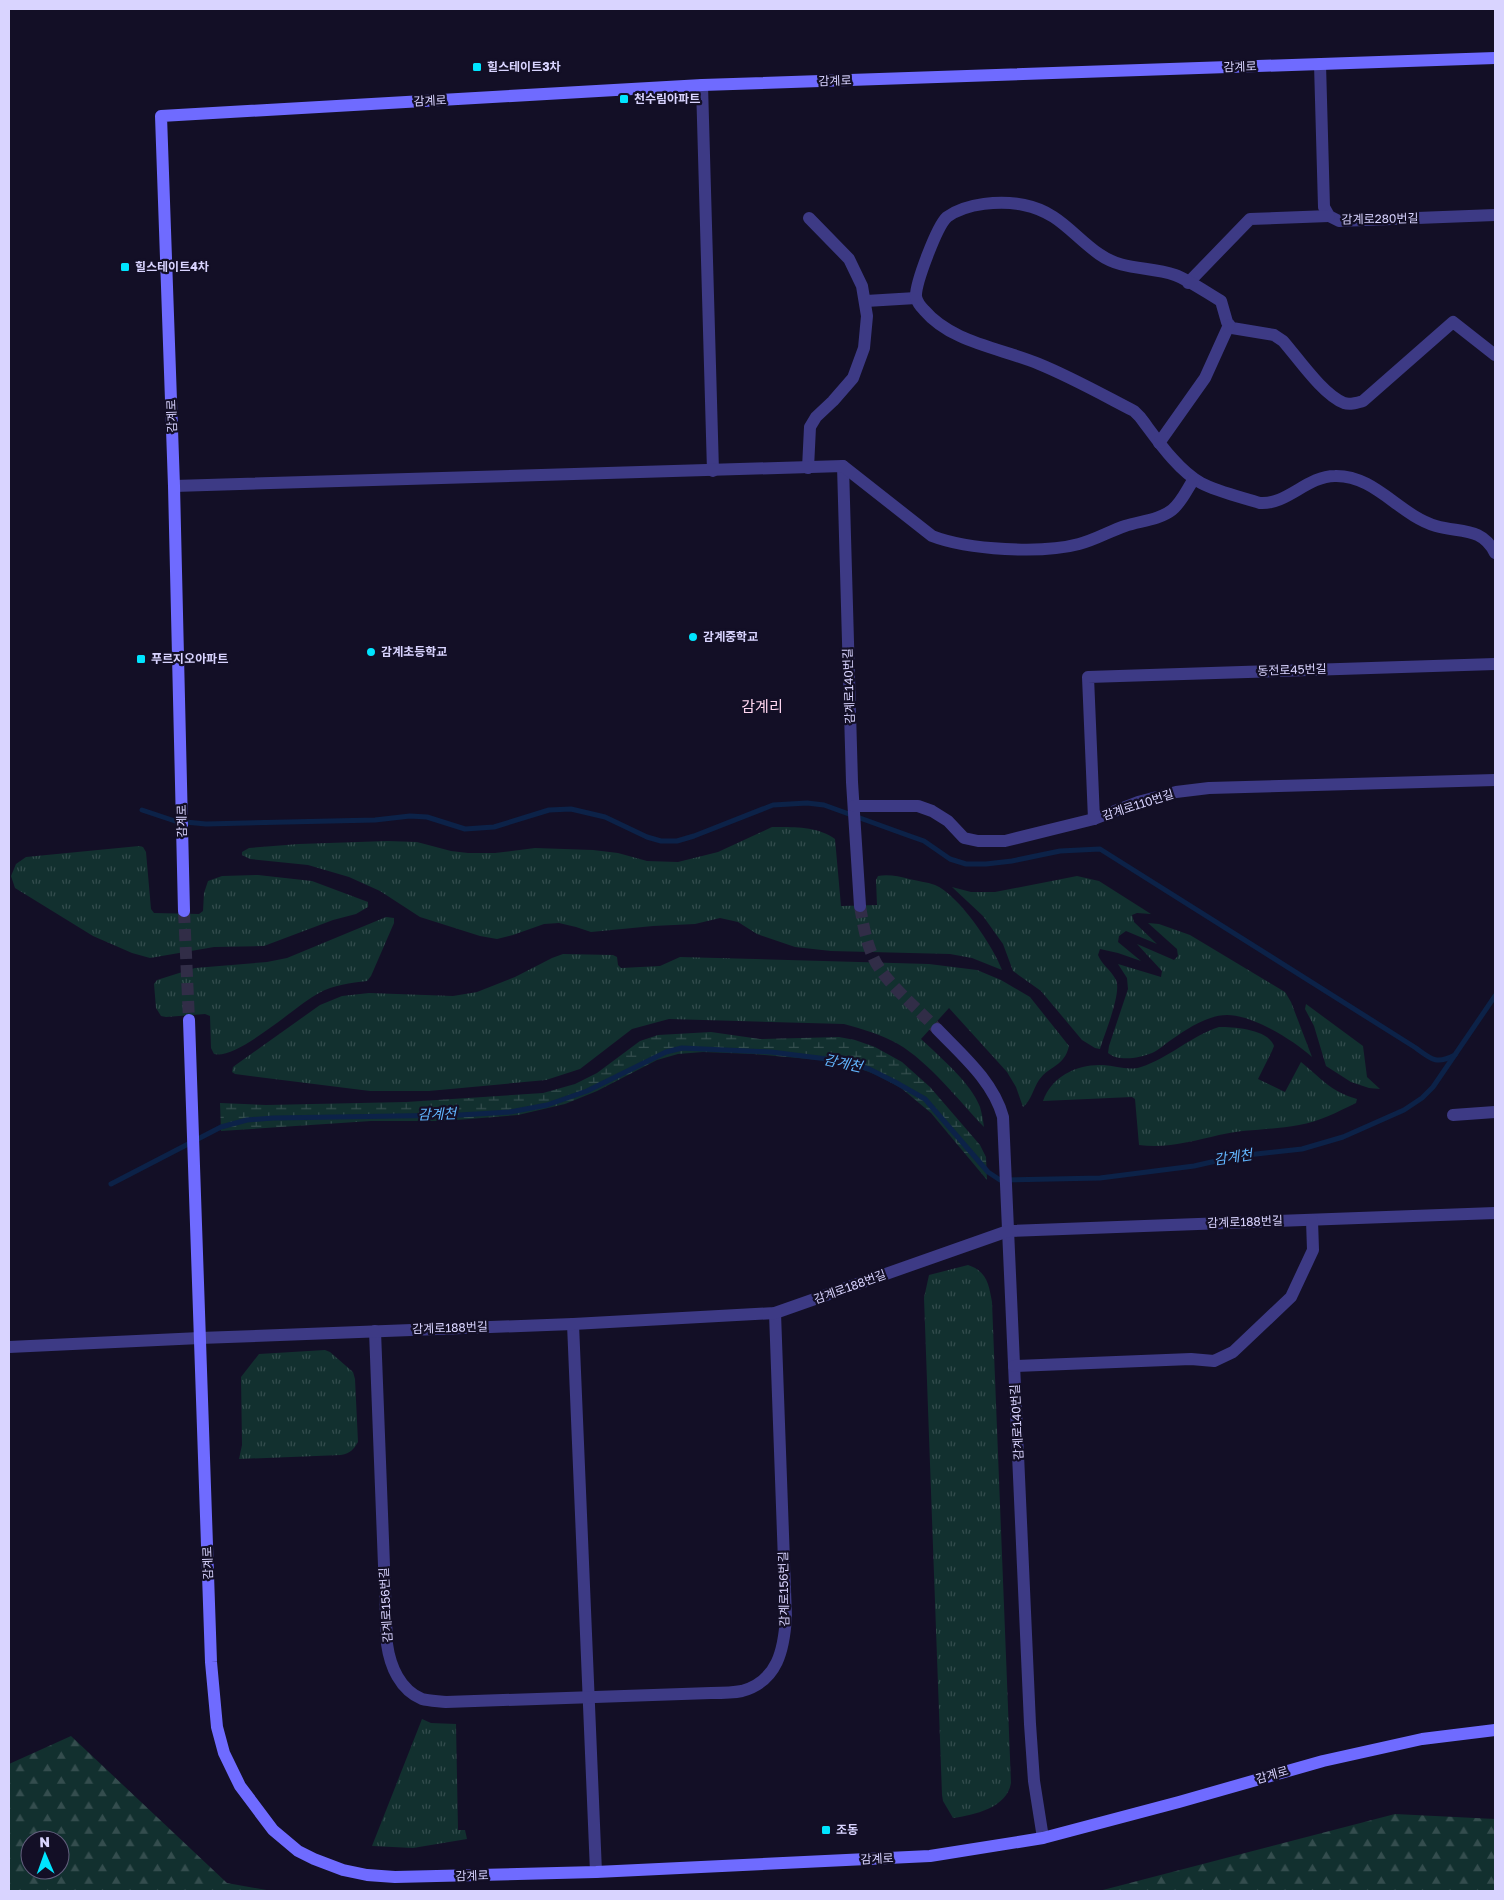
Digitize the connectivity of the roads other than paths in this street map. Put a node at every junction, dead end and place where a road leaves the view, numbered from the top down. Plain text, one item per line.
1 (1495, 58) edge
2 (1320, 64) junction
3 (702, 85) junction
4 (1495, 215) edge
5 (1329, 216) junction
6 (809, 218) dead end
7 (1188, 283) junction
8 (916, 298) junction
9 (866, 301) junction
10 (1229, 325) junction
11 (1495, 355) edge
12 (1159, 442) junction
13 (843, 466) junction
14 (808, 468) junction
15 (713, 472) junction
16 (1194, 479) junction
17 (174, 486) junction
18 (1495, 553) edge
19 (1495, 664) edge
20 (1495, 780) edge
21 (854, 806) junction
22 (1094, 819) junction
23 (860, 906) tunnel mouth
24 (184, 912) tunnel mouth
25 (189, 1020) tunnel mouth
26 (937, 1029) tunnel mouth
27 (1495, 1112) edge
28 (1453, 1115) dead end
29 (1495, 1213) edge
30 (1312, 1220) junction
31 (1008, 1231) junction
32 (775, 1314) junction
33 (572, 1324) junction
34 (375, 1331) junction
35 (200, 1338) junction
36 (9, 1347) edge
37 (1014, 1366) junction
38 (589, 1698) junction
39 (1495, 1730) edge
40 (1043, 1838) junction
41 (596, 1872) junction

1 - 2 main road, 감계로
2 - 3 main road, 감계로
2 - 5 street, 감계로280번길
3 - 15 street
3 - 17 main road, 감계로
4 - 5 street, 감계로280번길
5 - 7 street
6 - 9 street
7 - 8 street
7 - 10 street
8 - 9 street
8 - 12 street
9 - 14 street
10 - 11 street
10 - 12 street
12 - 16 street
13 - 14 street
13 - 16 street
13 - 21 street, 감계로140번길
14 - 15 street
15 - 17 street
16 - 18 street
17 - 24 main road, 감계로
19 - 22 street, 동전로45번길
20 - 22 street, 감계로110번길
21 - 22 street, 감계로110번길
21 - 23 street, 감계로140번길
25 - 35 main road, 감계로
26 - 31 street, 감계로140번길
27 - 28 street
29 - 30 street, 감계로188번길
30 - 31 street, 감계로188번길
30 - 37 street
31 - 32 street, 감계로188번길
31 - 37 street, 감계로140번길
32 - 33 street, 감계로188번길
32 - 38 street, 감계로156번길
33 - 34 street, 감계로188번길
33 - 38 street
34 - 35 street, 감계로188번길
34 - 38 street, 감계로156번길
35 - 36 street, 감계로188번길
35 - 41 main road, 감계로
37 - 40 street, 감계로140번길
38 - 41 street
39 - 40 main road, 감계로
40 - 41 main road, 감계로

